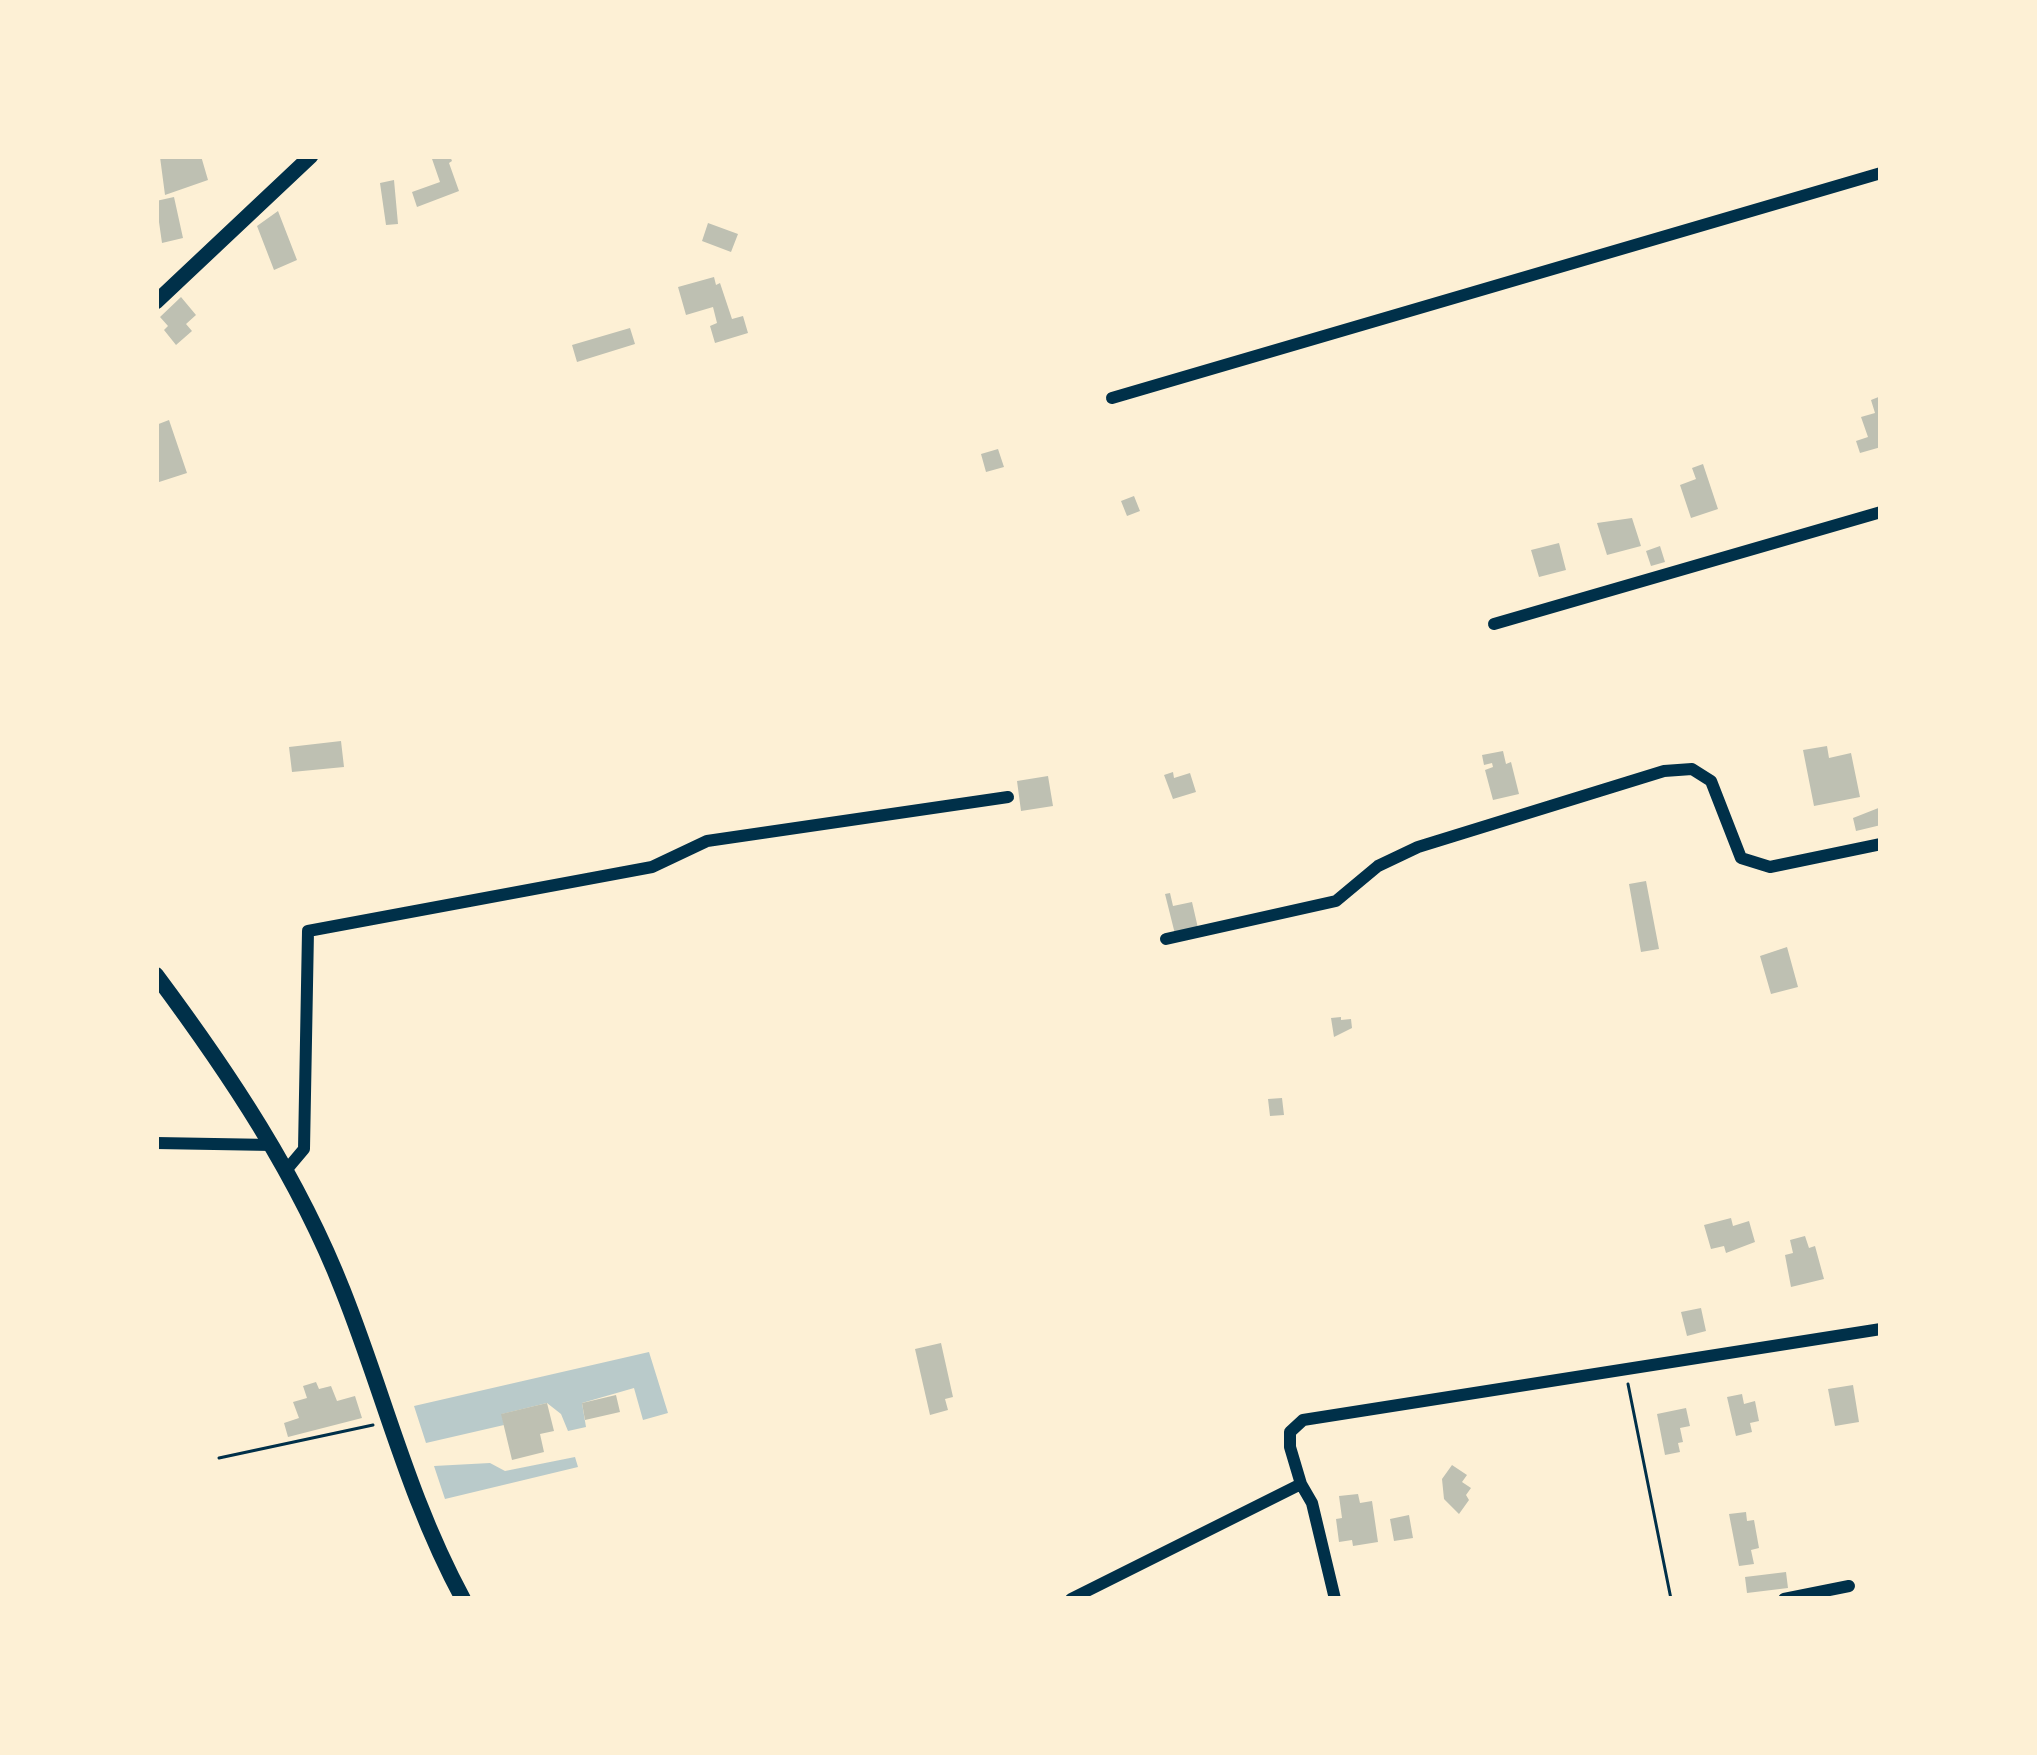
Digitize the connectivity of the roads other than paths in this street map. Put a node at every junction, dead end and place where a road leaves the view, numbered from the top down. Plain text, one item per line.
1 (310, 156) edge
2 (1881, 173) edge
3 (156, 302) edge
4 (1112, 398) dead end
5 (1881, 512) edge
6 (1495, 625) dead end
7 (1008, 797) dead end
8 (1881, 844) edge
9 (1166, 939) dead end
10 (156, 975) edge
11 (156, 1143) edge
12 (272, 1145) junction
13 (288, 1168) junction
14 (1881, 1329) edge
15 (1301, 1484) junction
16 (1849, 1586) dead end
17 (463, 1599) edge
18 (1071, 1599) edge
19 (1335, 1599) edge
20 (1784, 1599) edge

1 - 3 street
2 - 4 street
5 - 6 street
7 - 13 street
8 - 9 street
10 - 12 main road
11 - 12 street
12 - 13 main road
13 - 17 main road
14 - 15 street
15 - 18 street
15 - 19 street
16 - 20 street

